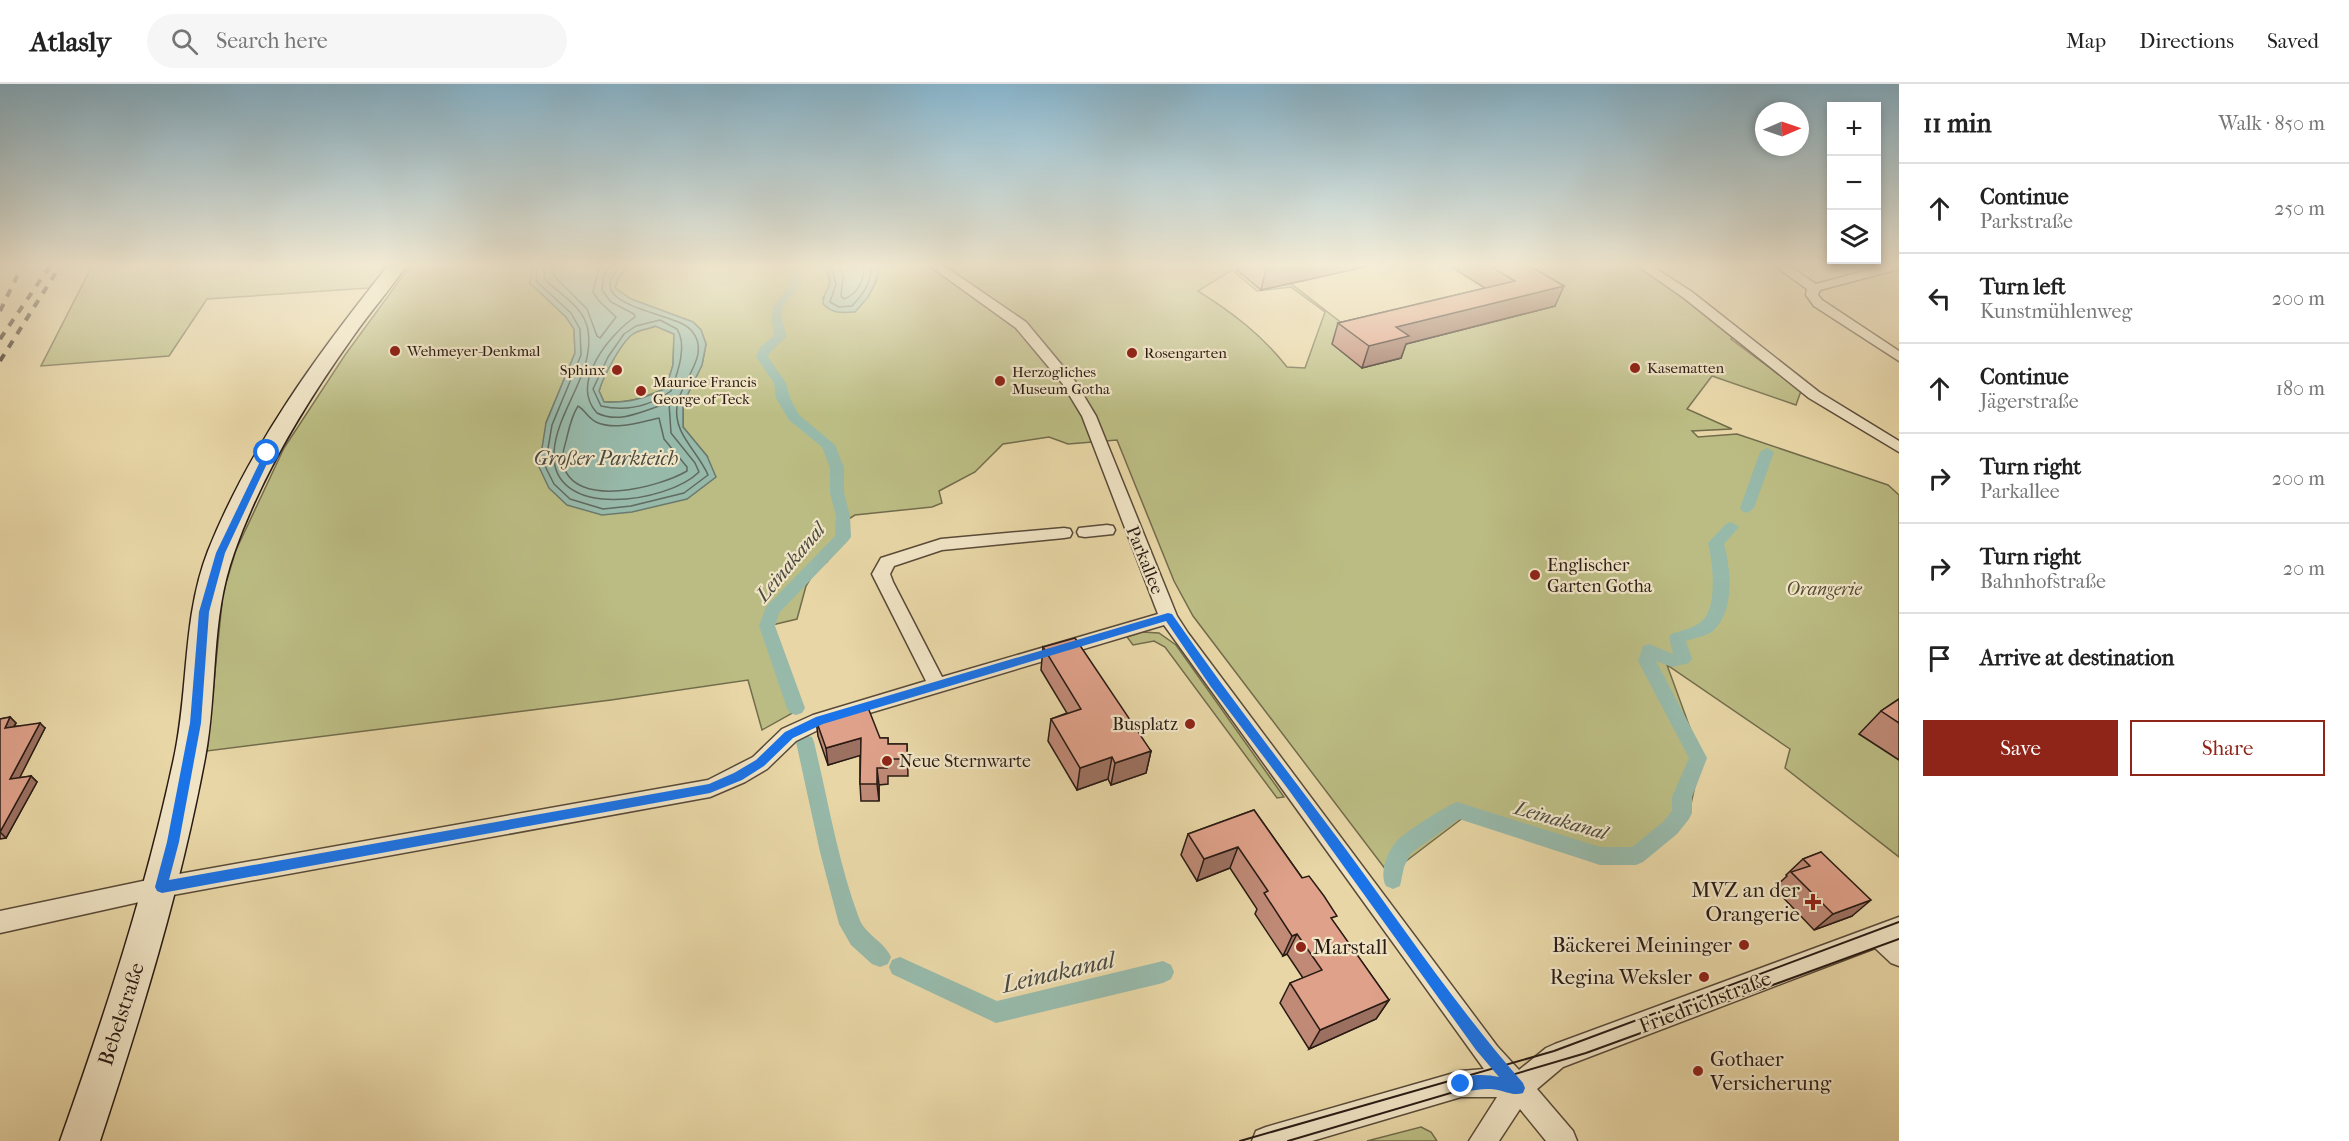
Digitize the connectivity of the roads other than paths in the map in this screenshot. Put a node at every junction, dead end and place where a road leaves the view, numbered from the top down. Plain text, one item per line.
1 (361, 315) edge
2 (1009, 315) edge
3 (1714, 315) edge
4 (1836, 315) edge
5 (1899, 357) edge
6 (1899, 447) edge
7 (1107, 530) dead end
8 (1085, 532) dead end
9 (1064, 533) dead end
10 (1168, 617) junction
11 (937, 684) junction
12 (162, 887) junction
13 (0, 922) edge
14 (1889, 932) edge
15 (1899, 955) edge
16 (1518, 1088) junction
17 (80, 1141) edge
18 (1266, 1141) edge
19 (1483, 1141) edge
20 (1563, 1141) edge

1 - 12 street, Bebelstraße
2 - 10 street, Parkallee
3 - 6 street
4 - 5 street
7 - 8 street
9 - 11 street
10 - 11 street
10 - 16 street, Parkallee
11 - 12 street
12 - 13 street
12 - 17 street, Bebelstraße
14 - 15 street
14 - 16 street, Friedrichstraße
16 - 18 street
16 - 19 street, Friedrichstraße
16 - 20 street, Parkallee

